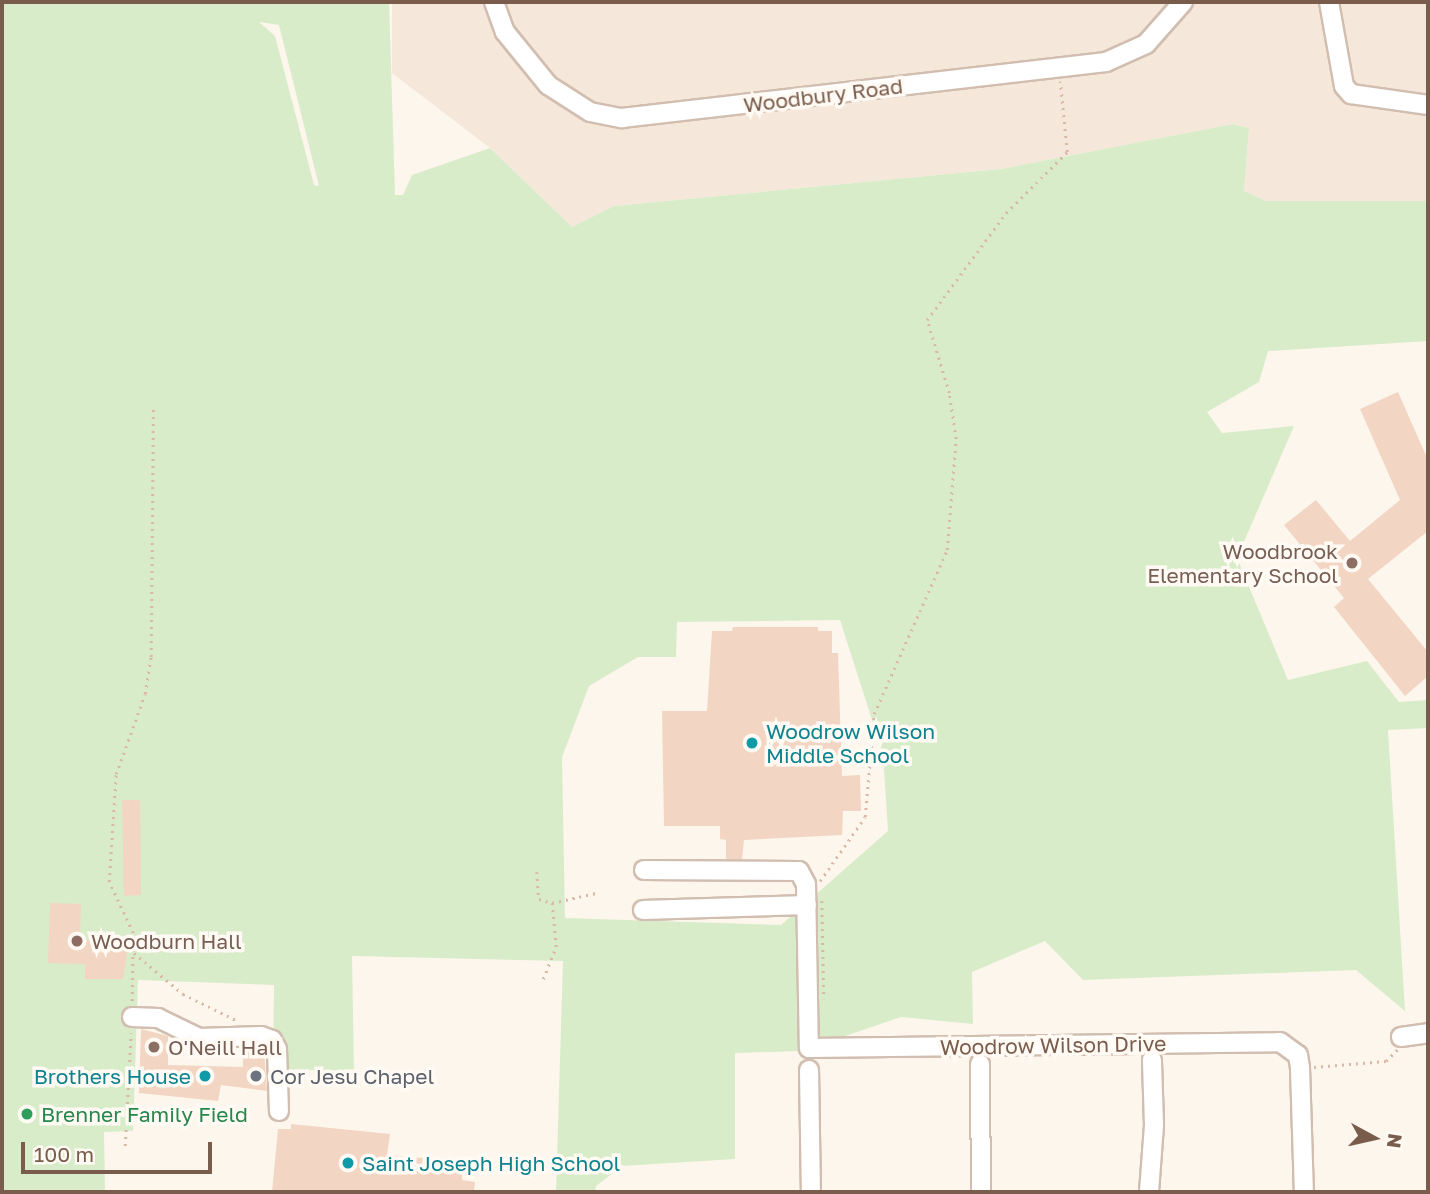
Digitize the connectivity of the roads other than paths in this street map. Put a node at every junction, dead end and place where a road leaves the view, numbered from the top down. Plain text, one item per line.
1 (494, 2) edge
2 (1183, 2) edge
3 (1329, 2) edge
4 (1428, 105) edge
5 (644, 870) dead end
6 (814, 902) junction
7 (643, 910) dead end
8 (132, 1017) road end
9 (1152, 1060) dead end
10 (980, 1064) dead end
11 (809, 1070) dead end
12 (279, 1111) dead end
13 (811, 1192) edge
14 (981, 1192) edge
15 (1149, 1192) edge
16 (1304, 1192) edge

1 - 2 street, Woodbury Road
3 - 4 street
5 - 6 street, Woodrow Wilson Drive
6 - 7 street
6 - 16 street, Woodrow Wilson Drive
8 - 12 street
9 - 15 street
10 - 14 street
11 - 13 street

